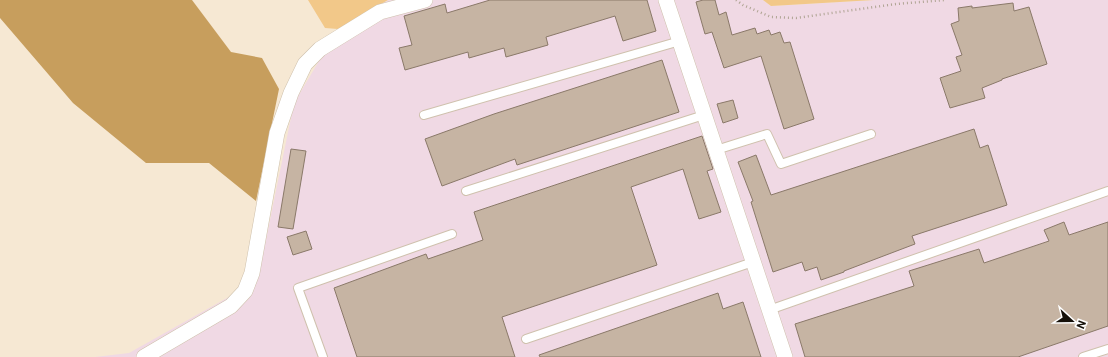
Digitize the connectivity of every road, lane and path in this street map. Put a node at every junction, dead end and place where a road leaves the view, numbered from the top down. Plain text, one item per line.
1 (425, 0) edge
2 (666, 0) edge
3 (736, 0) edge
4 (945, 0) edge
5 (680, 41) junction
6 (424, 115) dead end
7 (704, 115) junction
8 (871, 134) dead end
9 (716, 150) junction
10 (466, 191) dead end
11 (1108, 191) edge
12 (452, 234) dead end
13 (753, 262) junction
14 (769, 310) junction
15 (526, 339) dead end
16 (1108, 349) edge
17 (144, 357) edge
18 (323, 357) edge
19 (785, 357) edge
20 (1083, 357) edge

1 - 17 street
2 - 5 street
3 - 4 path
5 - 6 lane
5 - 7 street
7 - 9 street
7 - 10 lane
8 - 9 lane
9 - 13 street
11 - 14 lane
12 - 18 lane
13 - 14 street
13 - 15 lane
14 - 19 street
16 - 20 lane

